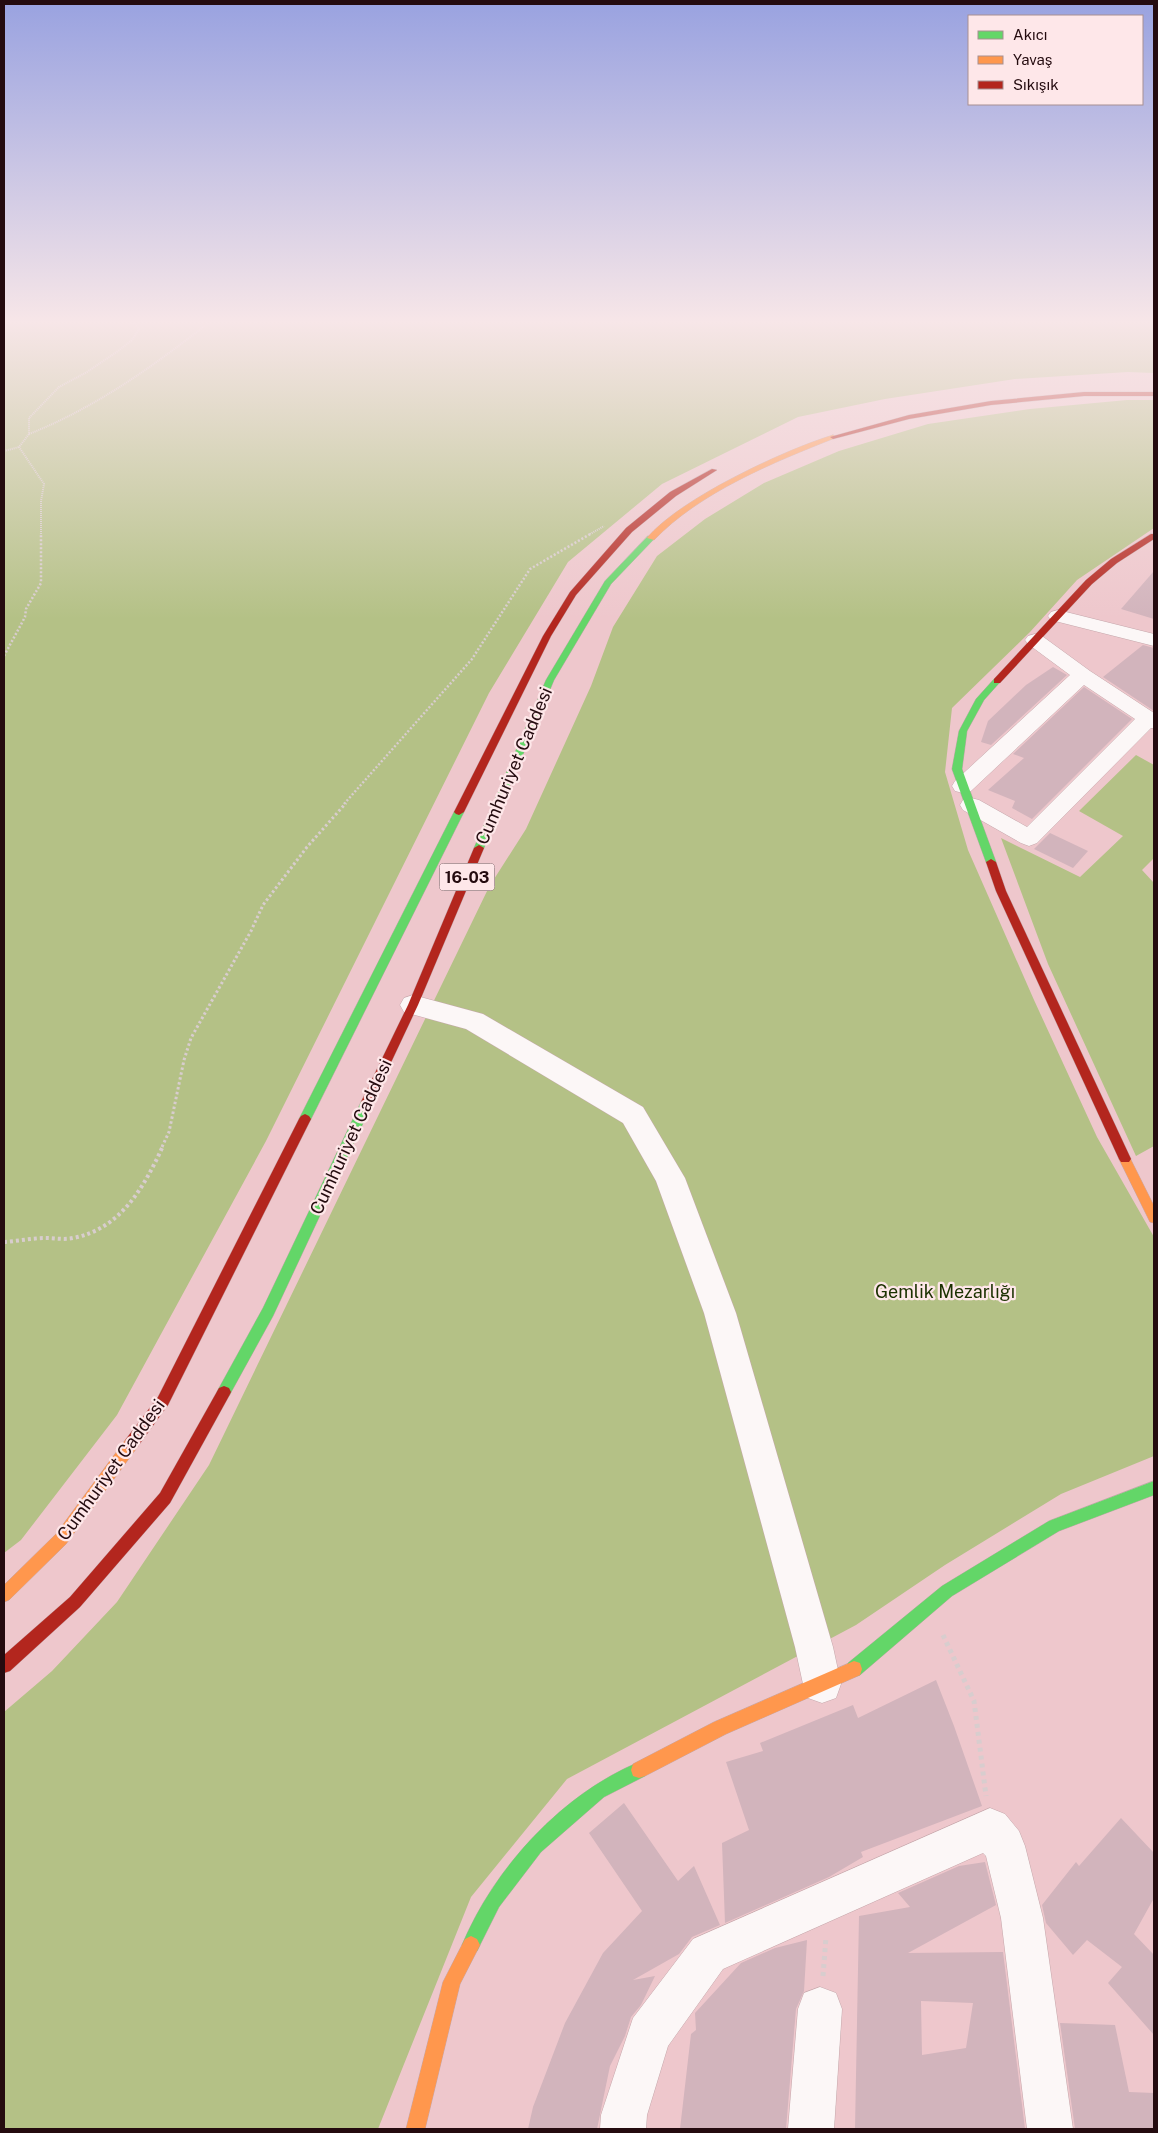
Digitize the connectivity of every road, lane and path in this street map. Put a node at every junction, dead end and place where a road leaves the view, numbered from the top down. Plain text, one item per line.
1 (29, 420) edge
2 (64, 420) edge
3 (898, 420) edge
4 (29, 434) junction
5 (19, 447) junction
6 (4, 451) edge
7 (722, 466) dead end
8 (641, 519) junction
9 (1150, 541) edge
10 (1058, 616) junction
11 (1035, 640) junction
12 (1154, 640) edge
13 (4, 656) edge
14 (1083, 675) junction
15 (1151, 720) edge
16 (967, 796) junction
17 (413, 1005) junction
18 (1146, 1190) edge
19 (1154, 1218) edge
20 (4, 1242) edge
21 (1154, 1488) edge
22 (4, 1595) edge
23 (929, 1606) junction
24 (4, 1665) edge
25 (822, 1684) junction
26 (990, 1829) junction
27 (830, 1900) junction
28 (820, 2009) joint
29 (414, 2129) edge
30 (623, 2129) edge
31 (811, 2129) edge
32 (1050, 2129) edge

1 - 4 path
2 - 4 path
3 - 17 main road, Cumhuriyet Caddesi / 16-03
4 - 5 path
5 - 6 path
5 - 13 path
7 - 8 main road, Cumhuriyet Caddesi / 16-03
8 - 20 path
8 - 22 main road, Cumhuriyet Caddesi / 16-03
9 - 10 main road
10 - 11 main road
10 - 12 street
11 - 14 street
11 - 16 main road
14 - 15 street
14 - 16 street
15 - 16 street
16 - 18 main road
17 - 24 main road, Cumhuriyet Caddesi / 16-03
17 - 25 street
18 - 19 main road
21 - 23 main road
23 - 25 main road
23 - 26 path
25 - 29 main road
26 - 27 street
26 - 32 street
27 - 28 path
27 - 30 street
28 - 31 street

